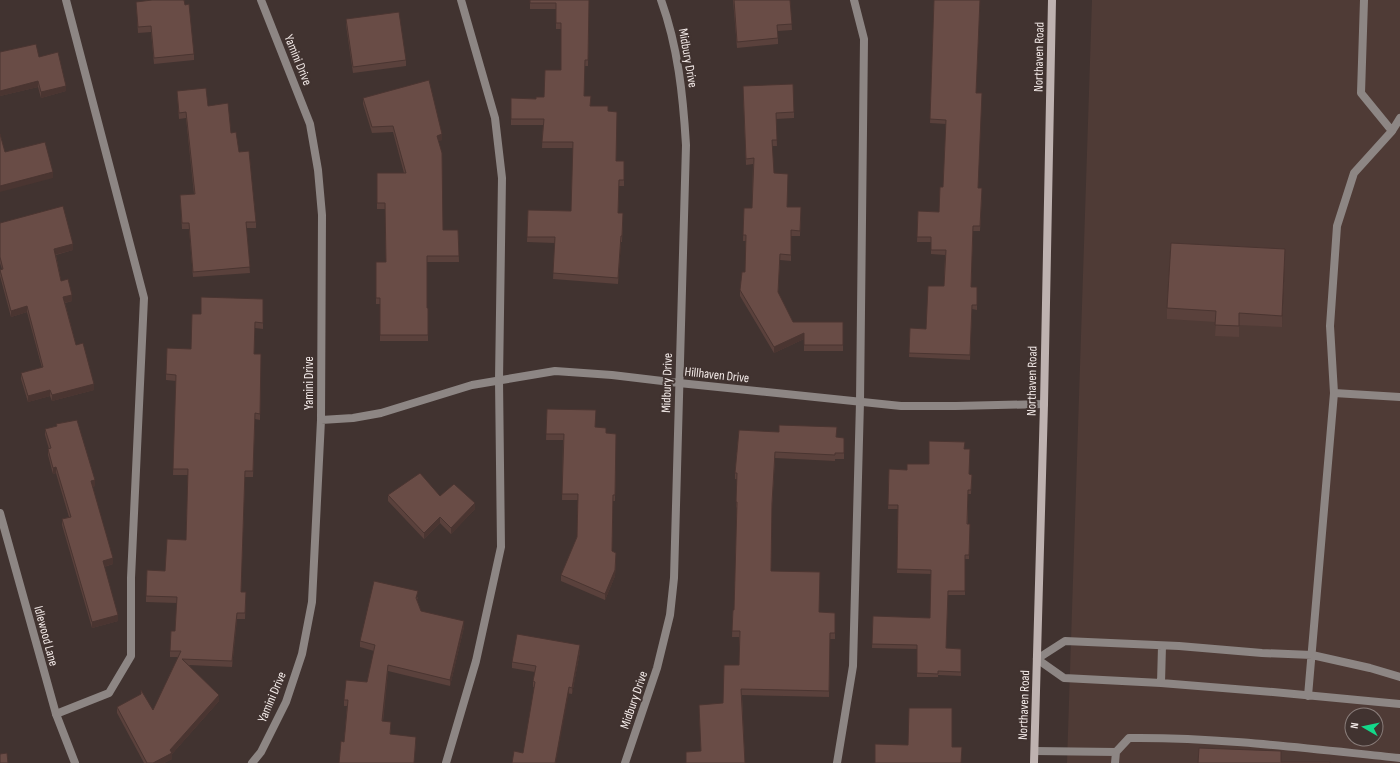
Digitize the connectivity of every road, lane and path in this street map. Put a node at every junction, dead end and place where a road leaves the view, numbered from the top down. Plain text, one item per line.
1 (66, 0) edge
2 (261, 0) edge
3 (461, 0) edge
4 (661, 0) edge
5 (854, 0) edge
6 (1052, 0) edge
7 (1364, 0) edge
8 (1400, 118) edge
9 (1392, 131) junction
10 (499, 380) junction
11 (679, 384) junction
12 (1334, 393) junction
13 (1400, 397) edge
14 (860, 402) junction
15 (1044, 404) junction
16 (321, 420) junction
17 (0, 513) edge
18 (1162, 646) junction
19 (1312, 655) junction
20 (1037, 659) junction
21 (1400, 677) edge
22 (1161, 683) junction
23 (1308, 696) junction
24 (1400, 704) edge
25 (56, 714) junction
26 (1035, 751) junction
27 (1116, 752) junction
28 (1400, 758) edge
29 (75, 763) edge
30 (252, 763) edge
31 (446, 763) edge
32 (625, 763) edge
33 (837, 763) edge
34 (1034, 763) edge
35 (1115, 763) edge

1 - 25 street
2 - 16 street, Yamini Drive
3 - 10 street
4 - 11 street, Midbury Drive
5 - 14 street
6 - 15 street, Northaven Road
7 - 9 street
8 - 9 street
9 - 12 street
10 - 11 street, Hillhaven Drive
10 - 16 street, Hillhaven Drive
10 - 31 street
11 - 14 street, Hillhaven Drive
11 - 32 street, Midbury Drive
12 - 13 street
12 - 19 street
14 - 15 street, Hillhaven Drive
14 - 33 street
15 - 20 street, Northaven Road
16 - 30 street, Yamini Drive
17 - 25 street, Idlewood Lane
18 - 19 street
18 - 20 street
18 - 22 street
19 - 21 street
19 - 23 street
20 - 22 street
20 - 26 street, Northaven Road
22 - 23 street
23 - 24 street
25 - 29 street, Idlewood Lane
26 - 27 street
26 - 34 street, Northaven Road
27 - 28 street
27 - 35 street

